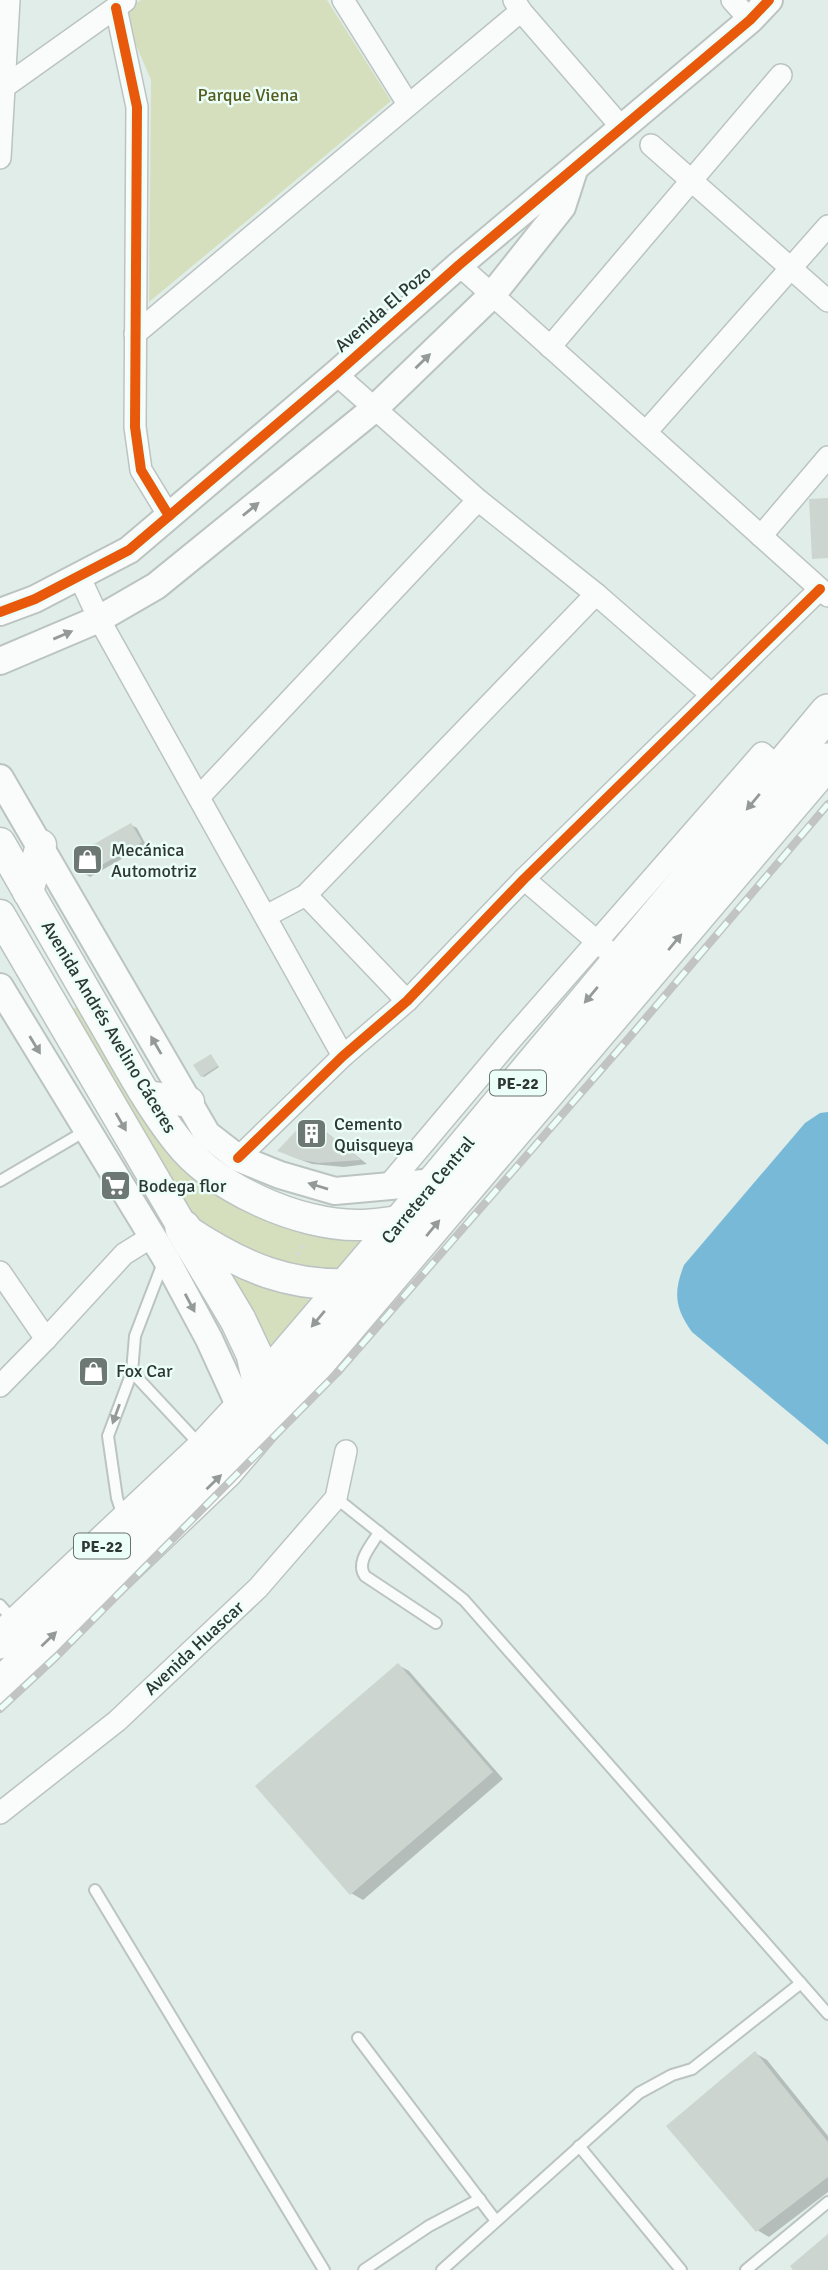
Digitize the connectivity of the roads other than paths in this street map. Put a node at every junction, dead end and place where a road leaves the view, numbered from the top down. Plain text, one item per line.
1 (9, 0) edge
2 (343, 0) edge
3 (732, 0) edge
4 (769, 0) edge
5 (121, 4) edge
6 (517, 6) edge
7 (750, 20) junction
8 (782, 75) dead end
9 (2, 89) edge
10 (408, 104) junction
11 (623, 129) junction
12 (651, 145) dead end
13 (0, 158) edge
14 (574, 170) junction
15 (691, 181) junction
16 (828, 226) edge
17 (459, 265) junction
18 (790, 268) junction
19 (492, 295) junction
20 (828, 301) edge
21 (135, 334) junction
22 (550, 347) junction
23 (336, 373) junction
24 (374, 409) junction
25 (646, 432) junction
26 (828, 457) edge
27 (478, 500) junction
28 (169, 516) junction
29 (761, 536) junction
30 (80, 578) junction
31 (824, 593) edge
32 (596, 594) junction
33 (0, 612) edge
34 (99, 619) junction
35 (0, 661) edge
36 (712, 695) junction
37 (828, 712) edge
38 (828, 761) edge
39 (0, 778) edge
40 (200, 796) junction
41 (0, 843) edge
42 (41, 845) junction
43 (524, 879) junction
44 (28, 892) junction
45 (306, 895) junction
46 (0, 915) edge
47 (266, 916) junction
48 (609, 951) junction
49 (81, 984) junction
50 (0, 987) edge
51 (407, 1001) junction
52 (53, 1006) junction
53 (566, 1048) junction
54 (342, 1056) junction
55 (147, 1096) junction
56 (189, 1102) junction
57 (87, 1130) junction
58 (238, 1158) junction
59 (0, 1181) edge
60 (435, 1182) junction
61 (386, 1188) junction
62 (402, 1220) junction
63 (167, 1240) junction
64 (0, 1272) edge
65 (389, 1280) junction
66 (347, 1284) junction
67 (46, 1339) junction
68 (132, 1371) junction
69 (0, 1386) edge
70 (251, 1397) junction
71 (204, 1449) junction
72 (346, 1451) dead end
73 (336, 1498) junction
74 (126, 1524) junction
75 (379, 1532) junction
76 (436, 1623) dead end
77 (6, 1624) edge
78 (0, 1686) edge
79 (0, 1813) edge
80 (94, 1890) dead end
81 (801, 1983) junction
82 (828, 2014) edge
83 (358, 2038) dead end
84 (579, 2146) junction
85 (480, 2199) junction
86 (828, 2202) edge
87 (496, 2221) junction
88 (324, 2270) edge
89 (364, 2270) edge
90 (442, 2270) edge
91 (681, 2270) edge
92 (746, 2270) edge

1 - 9 street
2 - 10 street
3 - 7 street
4 - 7 street, Avenida El Pozo
5 - 9 street
5 - 21 street
6 - 10 street
6 - 11 street
7 - 11 street, Avenida El Pozo
8 - 15 street
9 - 13 street
10 - 21 street
11 - 14 street, Avenida El Pozo
12 - 15 street
14 - 17 street, Avenida El Pozo
14 - 19 street
15 - 18 street
15 - 22 street
16 - 18 street
17 - 19 street
17 - 23 street, Avenida El Pozo
18 - 20 street
18 - 25 street
19 - 22 street
24 -> 19 street
21 - 28 street
22 - 25 street
23 - 24 street
23 - 28 street, Avenida El Pozo
24 - 27 street
34 -> 24 street
25 - 29 street
26 - 29 street
27 - 32 street
27 - 40 street
28 - 30 street, Avenida El Pozo
29 - 31 street
30 - 33 street, Avenida El Pozo
30 - 34 street
31 - 36 street
32 - 36 street
32 - 45 street
35 -> 34 street
34 - 40 street
36 - 43 street
37 - 48 highway, Carretera Central / PE-22
53 -> 38 highway, Carretera Central / PE-22
39 - 42 street
40 - 47 street
41 - 44 main road, Avenida Andrés Avelino Cáceres
42 - 44 main road
56 -> 42 street
43 - 48 street
43 - 51 street
44 - 49 main road, Avenida Andrés Avelino Cáceres
45 - 47 street
45 - 51 street
46 - 52 main road, Avenida Andrés Avelino Cáceres
47 - 54 street
48 -> 53 highway, Carretera Central / PE-22
48 - 61 street
49 - 52 main road
49 - 55 main road, Avenida Andrés Avelino Cáceres
50 -> 57 street
51 - 54 street
52 -> 63 main road, Avenida Andrés Avelino Cáceres
53 - 60 highway, Carretera Central / PE-22
65 -> 53 highway, Carretera Central / PE-22
54 - 58 street
55 - 56 main road
55 - 62 main road, Avenida Andrés Avelino Cáceres
56 - 58 street
57 - 59 lane
57 - 63 street
61 -> 58 street
60 - 61 street
60 - 62 highway, Carretera Central / PE-22
62 - 66 highway, Carretera Central / PE-22
63 - 66 main road, Avenida Andrés Avelino Cáceres
63 - 67 street
63 - 68 lane
63 -> 70 highway
64 - 67 street
65 - 66 main road, Avenida Andrés Avelino Cáceres
78 -> 65 highway, Carretera Central / PE-22
66 -> 70 highway, Carretera Central / PE-22
67 - 69 street
68 - 71 lane
68 -> 74 lane
70 - 71 highway, Carretera Central / PE-22
71 - 74 highway, Carretera Central / PE-22
72 - 73 street, Avenida Huascar
73 - 75 lane
73 - 79 street, Avenida Huascar
74 - 77 highway, Carretera Central / PE-22
75 - 76 lane
75 - 81 lane
80 - 88 lane
81 - 82 lane
81 - 84 lane
83 - 85 lane
84 - 87 lane
84 - 91 lane
85 - 87 lane
85 - 89 lane
86 - 92 lane
87 - 90 lane

